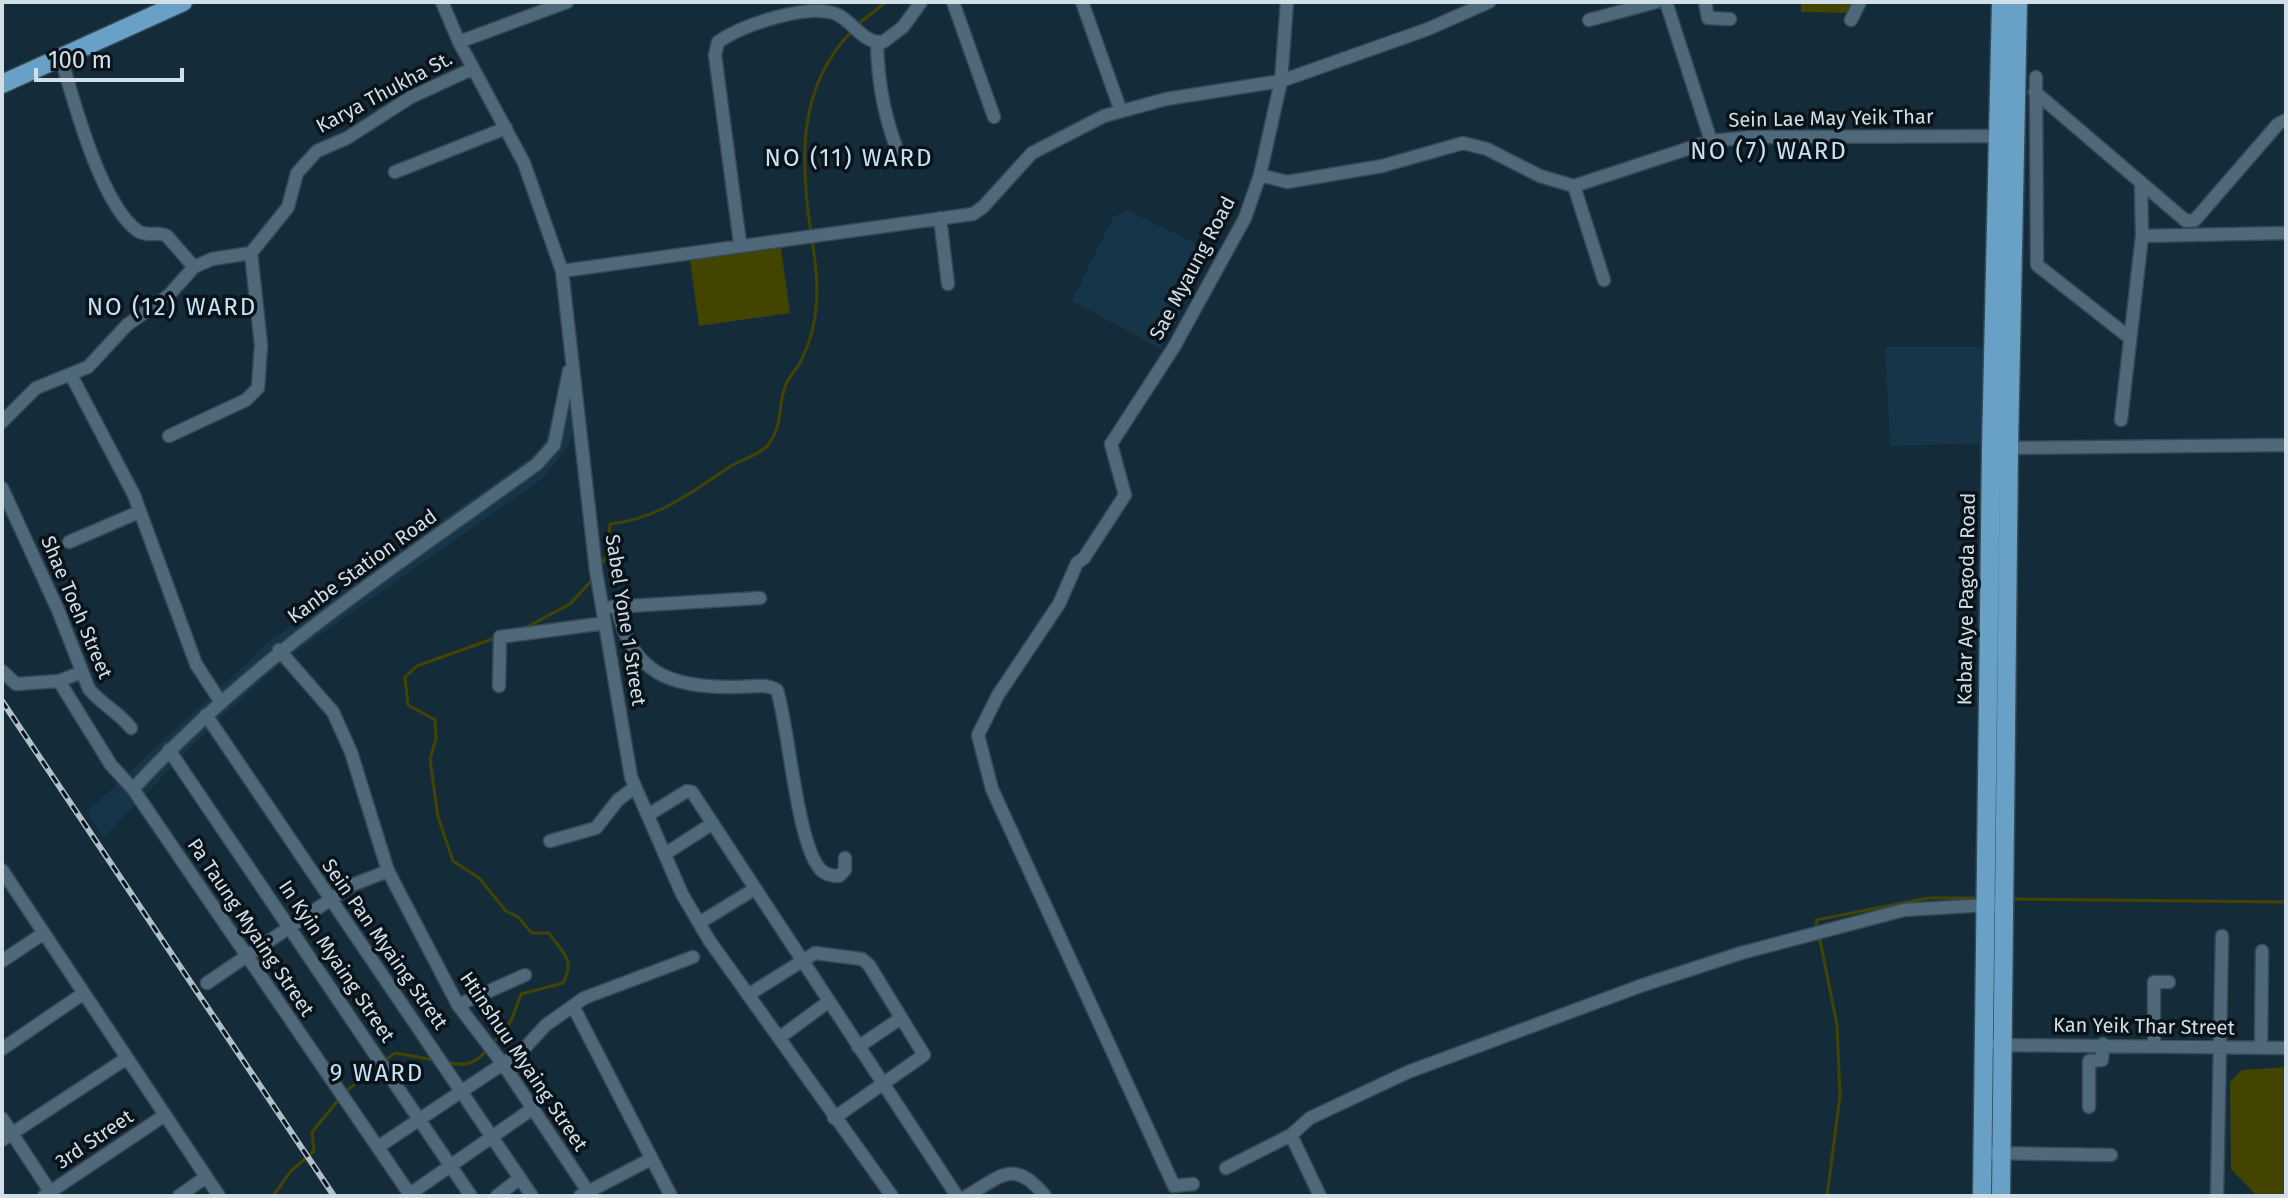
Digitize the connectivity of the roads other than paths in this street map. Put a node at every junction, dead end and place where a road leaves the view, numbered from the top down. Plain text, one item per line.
1 (183, 2) edge
2 (442, 2) edge
3 (567, 2) edge
4 (921, 2) edge
5 (953, 2) edge
6 (1082, 2) edge
7 (1287, 2) edge
8 (1489, 2) edge
9 (1656, 2) edge
10 (1666, 2) edge
11 (1705, 2) edge
12 (1860, 2) edge
13 (2001, 2) edge
14 (2018, 2) edge
15 (1463, 8) edge
16 (1730, 19) dead end
17 (1589, 20) dead end
18 (1851, 20) dead end
19 (459, 42) junction
20 (877, 43) junction
21 (61, 58) junction
22 (472, 69) junction
23 (2036, 77) dead end
24 (1281, 81) junction
25 (2, 84) edge
26 (2035, 92) junction
27 (1118, 103) dead end
28 (994, 117) dead end
29 (2286, 120) edge
30 (506, 128) junction
31 (2008, 136) junction
32 (1711, 141) junction
33 (902, 162) dead end
34 (395, 172) dead end
35 (1260, 175) junction
36 (2141, 184) junction
37 (1574, 186) junction
38 (940, 218) junction
39 (2286, 233) edge
40 (2142, 236) junction
41 (740, 243) junction
42 (251, 253) junction
43 (194, 267) junction
44 (562, 271) junction
45 (1604, 280) dead end
46 (948, 284) dead end
47 (2130, 338) junction
48 (572, 356) junction
49 (71, 375) junction
50 (2121, 420) dead end
51 (2, 422) edge
52 (169, 436) dead end
53 (2286, 445) edge
54 (2000, 448) junction
55 (2, 488) edge
56 (139, 512) junction
57 (69, 542) dead end
58 (760, 598) dead end
59 (601, 607) junction
60 (617, 607) junction
61 (605, 623) junction
62 (279, 650) junction
63 (2, 671) edge
64 (82, 672) junction
65 (59, 681) junction
66 (499, 686) dead end
67 (220, 701) junction
68 (206, 715) junction
69 (131, 728) dead end
70 (169, 750) junction
71 (635, 787) junction
72 (133, 789) junction
73 (648, 815) junction
74 (713, 823) junction
75 (550, 841) dead end
76 (665, 854) junction
77 (1984, 854) junction
78 (2004, 854) junction
79 (845, 858) dead end
80 (388, 871) junction
81 (3, 873) edge
82 (753, 890) junction
83 (330, 900) junction
84 (2003, 900) junction
85 (1983, 904) junction
86 (699, 923) junction
87 (289, 927) junction
88 (44, 933) junction
89 (2222, 936) dead end
90 (2262, 951) dead end
91 (246, 957) junction
92 (693, 957) dead end
93 (800, 960) junction
94 (2, 961) edge
95 (525, 975) dead end
96 (2169, 982) dead end
97 (207, 983) dead end
98 (84, 993) junction
99 (748, 995) junction
100 (828, 1002) junction
101 (458, 1005) junction
102 (573, 1006) junction
103 (901, 1018) junction
104 (779, 1038) junction
105 (2103, 1044) junction
106 (1992, 1045) junction
107 (2154, 1045) junction
108 (2222, 1046) junction
109 (858, 1047) junction
110 (2261, 1048) junction
111 (2286, 1048) edge
112 (2, 1049) edge
113 (127, 1058) junction
114 (503, 1064) junction
115 (884, 1086) junction
116 (462, 1091) junction
117 (2089, 1107) dead end
118 (532, 1109) junction
119 (165, 1115) junction
120 (2, 1118) edge
121 (834, 1118) junction
122 (420, 1120) junction
123 (1291, 1135) junction
124 (7, 1136) edge
125 (493, 1137) junction
126 (378, 1147) junction
127 (1992, 1153) junction
128 (2111, 1155) dead end
129 (651, 1159) junction
130 (451, 1166) junction
131 (1226, 1168) dead end
132 (206, 1177) junction
133 (520, 1178) junction
134 (1193, 1184) dead end
135 (586, 1194) edge
136 (49, 1195) edge
137 (410, 1195) edge
138 (179, 1196) edge
139 (219, 1196) edge
140 (471, 1196) edge
141 (497, 1196) edge
142 (532, 1196) edge
143 (671, 1196) edge
144 (892, 1196) edge
145 (957, 1196) edge
146 (967, 1196) edge
147 (1045, 1196) edge
148 (1320, 1196) edge
149 (1982, 1196) edge
150 (2001, 1196) edge
151 (2217, 1196) edge

1 - 21 main road
2 - 19 street, Sabel Yone 1 Street
3 - 19 street
4 - 20 street
5 - 28 street
6 - 27 street
7 - 24 street, Sae Myaung Road
8 - 15 street
9 - 17 street
10 - 32 street
11 - 16 street
12 - 18 street
13 - 31 main road, Kabar Aye Pagoda Road
14 - 31 main road, Kabar Aye Pagoda Road
15 - 24 street
19 - 22 street, Sabel Yone 1 Street
20 - 33 street
20 - 41 street
21 - 25 main road
21 - 43 street
22 - 30 street, Sabel Yone 1 Street
22 - 42 street, Karya Thukha St.
23 - 26 street
24 - 35 street, Sae Myaung Road
24 - 38 street
26 - 36 street
26 - 47 street
29 - 36 street
30 - 34 street
30 - 44 street, Sabel Yone 1 Street
31 - 32 street, Sein Lae May Yeik Thar
31 - 54 main road, Kabar Aye Pagoda Road
32 - 37 street, Sein Lae May Yeik Thar
35 - 37 street
35 - 134 street, Sae Myaung Road
36 - 40 street
37 - 45 street
38 - 41 street
38 - 46 street
39 - 40 street
40 - 47 street
41 - 44 street
42 - 43 street
42 - 52 street
43 - 49 street
44 - 48 street, Sabel Yone 1 Street
47 - 50 street
48 - 59 street, Sabel Yone 1 Street
48 - 62 street, Kanbe Station Road
49 - 51 street
49 - 56 street
53 - 54 street
54 - 77 main road, Kabar Aye Pagoda Road
54 - 78 main road, Kabar Aye Pagoda Road
55 - 64 street, Shae Toeh Street
56 - 57 street
56 - 67 street
58 - 60 street
59 - 60 street
59 - 61 street, Sabel Yone 1 Street
60 - 79 street
61 - 66 street
61 - 71 street, Sabel Yone 1 Street
62 - 67 street, Kanbe Station Road
62 - 80 street, Htinshuu Myaing Street
63 - 65 street
64 - 65 street
64 - 69 street, Shae Toeh Street
65 - 72 street, Pa Taung Myaing Street
67 - 68 street, Kanbe Station Road
68 - 70 street, Kanbe Station Road
68 - 83 street, Sein Pan Myaing Strett
70 - 72 street, Kanbe Station Road
70 - 87 street, In Kyin Myaing Street
71 - 73 street, Sabel Yone 1 Street
71 - 75 street
72 - 91 street, Pa Taung Myaing Street
73 - 74 street
73 - 76 street, Sabel Yone 1 Street
74 - 76 street
74 - 82 street
76 - 86 street, Sabel Yone 1 Street
77 - 78 main road
77 - 85 main road, Kabar Aye Pagoda Road
78 - 84 main road, Kabar Aye Pagoda Road
80 - 83 street
80 - 101 street, Htinshuu Myaing Street
81 - 88 street
82 - 86 street
82 - 93 street
83 - 87 street
83 - 116 street, Sein Pan Myaing Strett
84 - 85 street
84 - 106 main road, Kabar Aye Pagoda Road
85 - 106 main road, Kabar Aye Pagoda Road
85 - 123 street
86 - 99 street, Sabel Yone 1 Street
87 - 91 street
87 - 122 street, In Kyin Myaing Street
88 - 94 street
88 - 98 street
89 - 108 street
90 - 110 street
91 - 97 street
91 - 126 street, Pa Taung Myaing Street
92 - 102 street
93 - 99 street
93 - 100 street
93 - 103 street
95 - 101 street
96 - 107 street
98 - 112 street
98 - 113 street
99 - 104 street, Sabel Yone 1 Street
100 - 104 street
100 - 109 street
101 - 114 street, Htinshuu Myaing Street
102 - 114 street
102 - 129 street
103 - 109 street
103 - 115 street
104 - 121 street, Sabel Yone 1 Street
105 - 106 street, Kan Yeik Thar Street
105 - 107 street, Kan Yeik Thar Street
105 - 117 street
106 - 127 main road, Kabar Aye Pagoda Road
107 - 108 street, Kan Yeik Thar Street
108 - 110 street, Kan Yeik Thar Street
108 - 151 street
109 - 115 street
110 - 111 street, Kan Yeik Thar Street
113 - 119 street
113 - 124 street
114 - 116 street
114 - 118 street, Htinshuu Myaing Street
115 - 121 street
115 - 145 street
116 - 122 street
116 - 125 street, Sein Pan Myaing Strett
118 - 125 street
118 - 135 street, Htinshuu Myaing Street
119 - 132 street
119 - 136 street, 3rd Street
120 - 124 street
121 - 144 street, Sabel Yone 1 Street
122 - 126 street
122 - 130 street, In Kyin Myaing Street
123 - 131 street
123 - 148 street
124 - 136 street
125 - 130 street
125 - 133 street, Sein Pan Myaing Strett
126 - 137 street, Pa Taung Myaing Street
127 - 128 street
127 - 149 main road, Kabar Aye Pagoda Road
127 - 150 main road, Kabar Aye Pagoda Road
129 - 135 street
129 - 143 street
130 - 137 street
130 - 140 street, In Kyin Myaing Street
132 - 138 street
132 - 139 street
133 - 141 street
133 - 142 street, Sein Pan Myaing Strett
146 - 147 street

